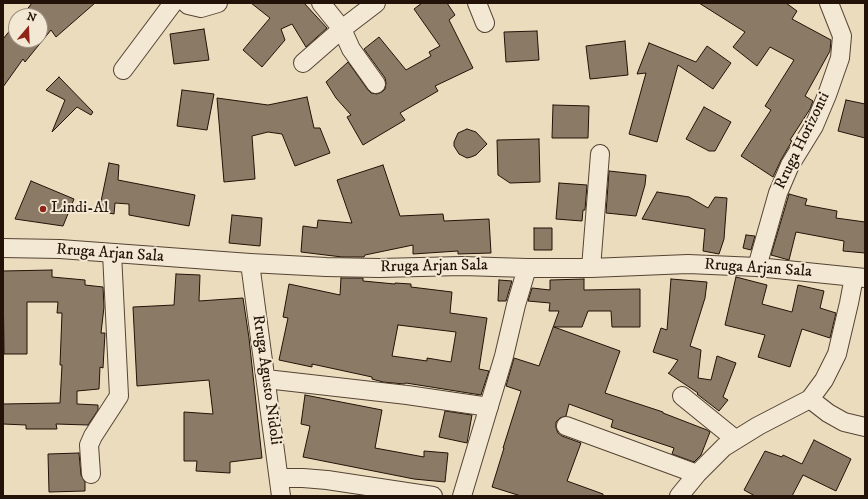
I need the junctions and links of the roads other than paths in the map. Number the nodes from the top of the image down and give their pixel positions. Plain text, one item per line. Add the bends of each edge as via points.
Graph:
1 (173, 3) edge
2 (186, 3) edge
3 (218, 3) edge
4 (321, 3) edge
5 (376, 3) edge
6 (477, 3) edge
7 (818, 3) edge
8 (833, 8) edge
9 (485, 23) dead end
10 (342, 29) junction
11 (303, 63) dead end
12 (123, 70) dead end
13 (376, 84) dead end
14 (600, 154) dead end
15 (3, 248) edge
16 (112, 253) junction
17 (250, 263) junction
18 (756, 267) junction
19 (527, 268) junction
20 (591, 268) junction
21 (860, 277) edge
22 (266, 380) junction
23 (682, 396) dead end
24 (810, 399) junction
25 (490, 407) junction
26 (566, 426) dead end
27 (865, 427) edge
28 (735, 439) junction
29 (91, 474) dead end
30 (697, 474) junction
31 (279, 478) junction
32 (281, 496) edge
33 (433, 496) edge
34 (462, 496) edge
35 (679, 496) edge

1 - 12 street
2 - 3 street via 201,8
4 - 10 street
5 - 10 street
6 - 9 street
7 - 8 street
8 - 18 street, Rruga Horizonti via 842,36 840,58 814,126 790,165 778,193
10 - 11 street
10 - 13 street via 350,48
14 - 20 street
15 - 16 street, Rruga Arjan Sala
16 - 17 street, Rruga Arjan Sala
16 - 29 street via 119,396 89,445
17 - 19 street, Rruga Arjan Sala via 379,268
17 - 22 street, Rruga Agusto Nidoli
18 - 20 street, Rruga Arjan Sala via 688,264
18 - 21 street, Rruga Arjan Sala
19 - 20 street, Rruga Arjan Sala
19 - 25 street
21 - 24 street via 849,303 837,354 824,380
22 - 25 street via 399,394
22 - 31 street, Rruga Agusto Nidoli
23 - 28 street
24 - 27 street via 844,422
24 - 28 street
25 - 34 street
26 - 30 street
28 - 30 street
30 - 35 street
31 - 32 street, Rruga Agusto Nidoli
31 - 33 street via 327,480

